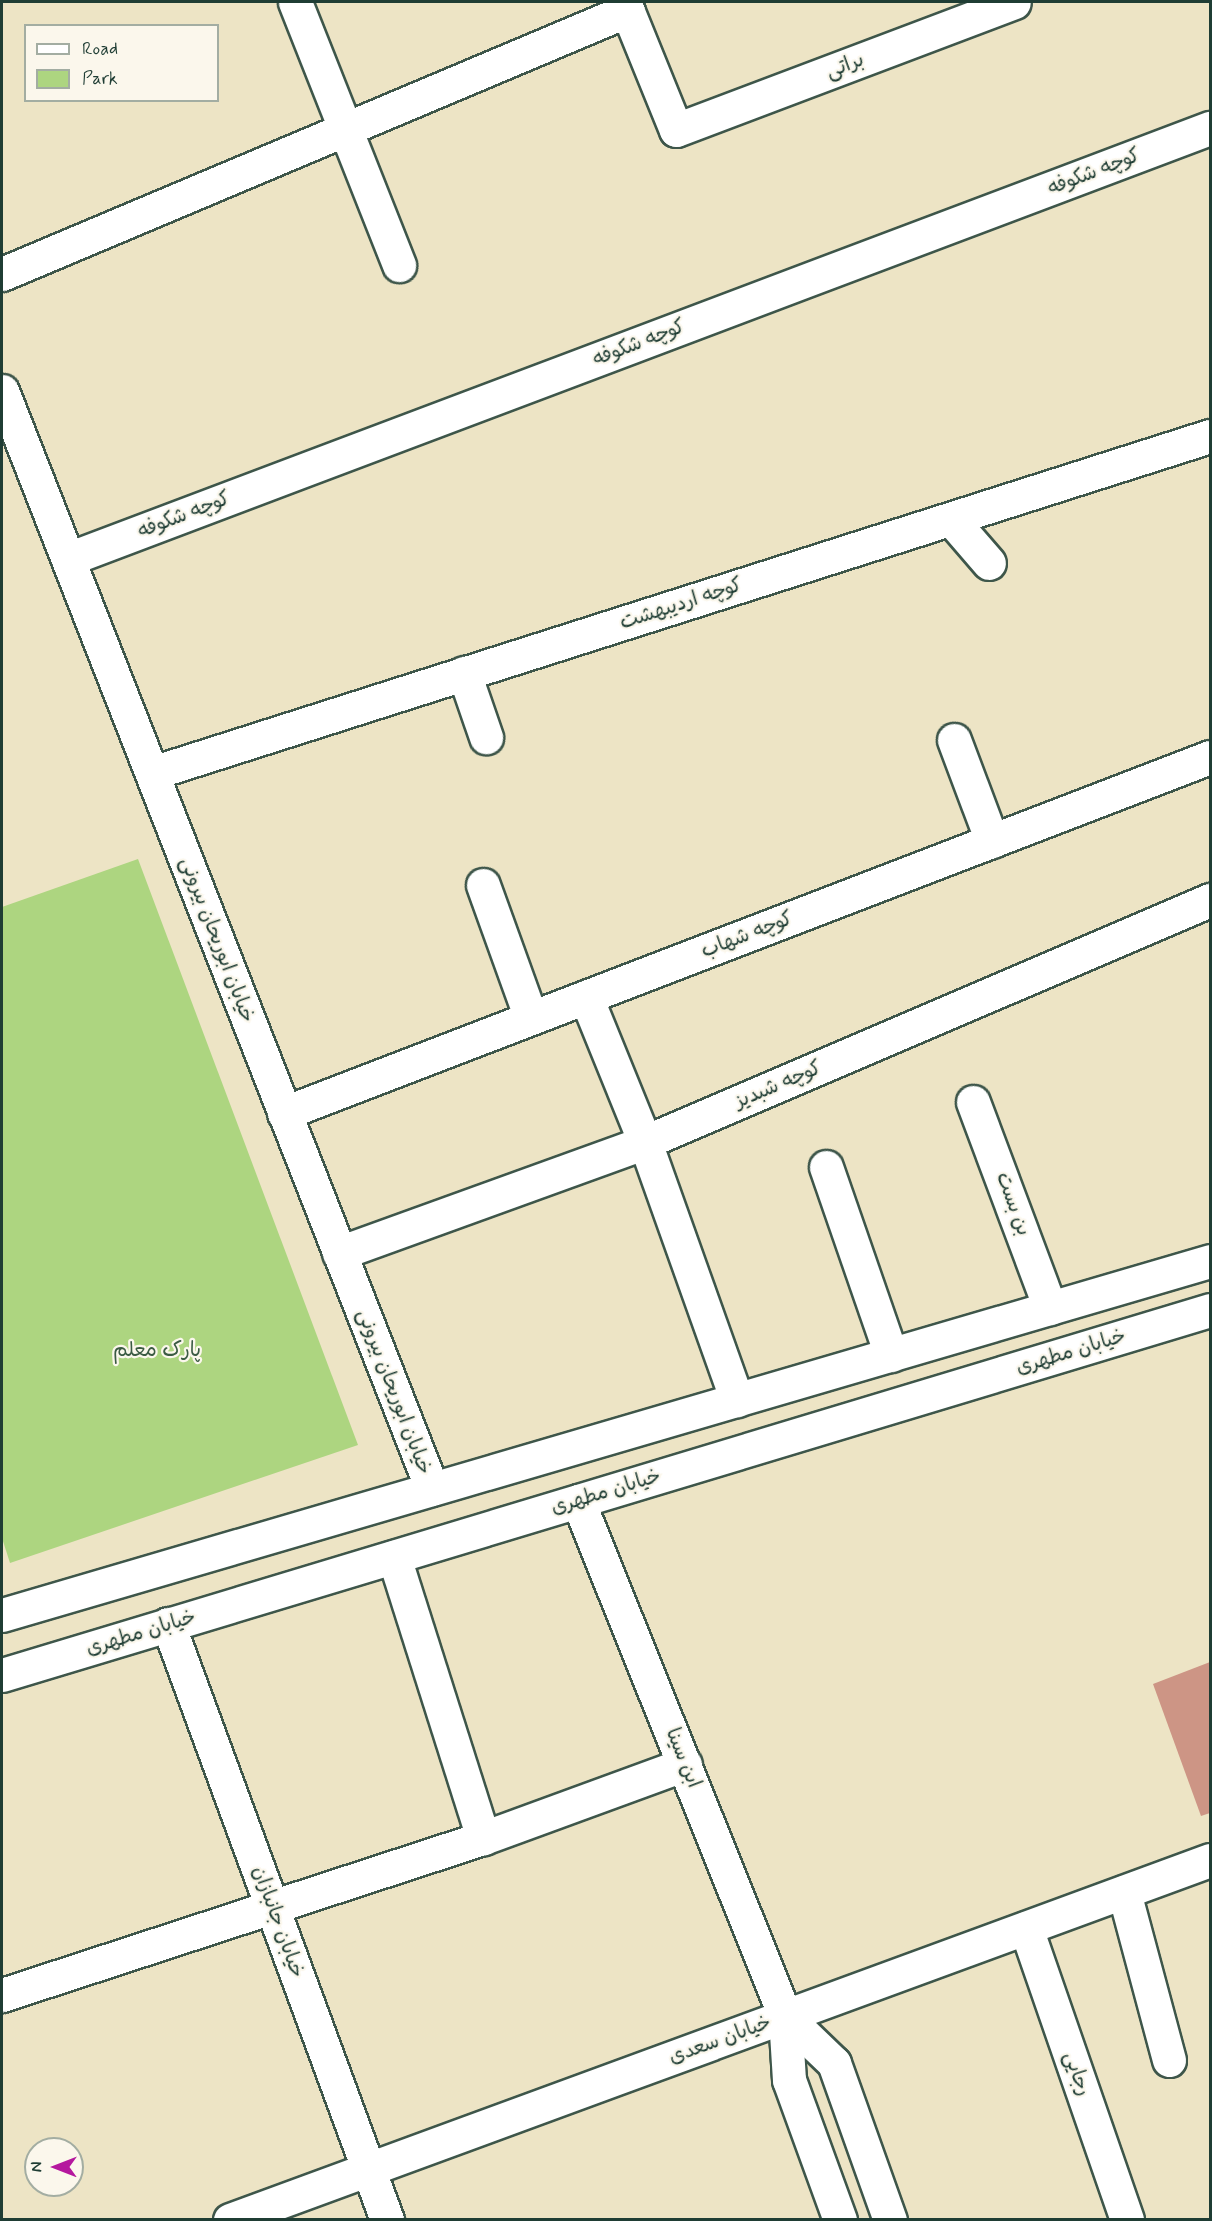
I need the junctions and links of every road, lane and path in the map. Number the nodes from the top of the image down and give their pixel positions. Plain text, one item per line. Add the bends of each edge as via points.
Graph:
1 (295, 2) edge
2 (1014, 2) edge
3 (626, 6) edge
4 (345, 128) junction
5 (1210, 128) edge
6 (399, 265) dead end
7 (2, 274) edge
8 (2, 391) edge
9 (1210, 436) edge
10 (951, 519) junction
11 (68, 559) junction
12 (989, 563) dead end
13 (464, 673) junction
14 (486, 737) dead end
15 (954, 740) dead end
16 (1210, 757) edge
17 (152, 773) junction
18 (992, 841) junction
19 (483, 885) dead end
20 (1210, 900) edge
21 (586, 997) junction
22 (531, 1018) junction
23 (973, 1102) dead end
24 (284, 1113) junction
25 (645, 1142) junction
26 (826, 1167) dead end
27 (339, 1253) junction
28 (1210, 1261) edge
29 (1050, 1308) junction
30 (1210, 1310) edge
31 (891, 1355) junction
32 (737, 1400) junction
33 (432, 1489) junction
34 (578, 1501) junction
35 (393, 1557) junction
36 (2, 1615) edge
37 (168, 1624) junction
38 (2, 1675) edge
39 (685, 1764) junction
40 (483, 1838) junction
41 (1210, 1860) edge
42 (1124, 1892) junction
43 (273, 1908) junction
44 (1026, 1928) junction
45 (2, 1995) edge
46 (785, 2016) junction
47 (1169, 2060) dead end
48 (368, 2169) junction
49 (230, 2220) edge
50 (387, 2220) edge
51 (840, 2220) edge
52 (890, 2220) edge
53 (1127, 2220) edge

1 - 4 street
2 - 3 street, براتی via 676,130
3 - 4 street
4 - 6 street
4 - 7 street
5 - 11 street, کوچه شکوفه
8 - 11 street, خیابان ابوریحان بیرونی
9 - 10 street, کوچه اردیبهشت
10 - 12 street
10 - 13 street, کوچه اردیبهشت
11 - 17 street, خیابان ابوریحان بیرونی
13 - 14 street
13 - 17 street, کوچه اردیبهشت
15 - 18 street
16 - 18 street, کوچه شهاب
17 - 24 street, خیابان ابوریحان بیرونی
18 - 21 street, کوچه شهاب
19 - 22 street
20 - 25 street, کوچه شبدیز
21 - 22 street, کوچه شهاب
21 - 25 street
22 - 24 street, کوچه شهاب
23 - 29 street, بن بست via 1007,1183
24 - 27 street, خیابان ابوریحان بیرونی
25 - 27 street, کوچه شبدیز
25 - 32 street
26 - 31 street
27 - 33 street, خیابان ابوریحان بیرونی
28 - 29 street
29 - 31 street
30 - 34 street, خیابان مطهری
31 - 32 street
32 - 33 street
33 - 36 street
34 - 35 street, خیابان مطهری
34 - 39 street, ابن سینا
35 - 37 street, خیابان مطهری
35 - 40 street
37 - 38 street, خیابان مطهری
37 - 43 street, خیابان جانبازان
39 - 40 street
39 - 46 street, ابن سینا
40 - 43 street
41 - 42 street, خیابان سعدی
42 - 44 street, خیابان سعدی
42 - 47 street
43 - 45 street
43 - 48 street, خیابان جانبازان
44 - 46 street, خیابان سعدی
44 - 53 street, رجایی
46 - 48 street, خیابان سعدی
46 - 51 street, ابن سینا via 789,2080
46 - 52 street, ابن سینا via 834,2063
48 - 49 street, خیابان سعدی
48 - 50 street, خیابان جانبازان

